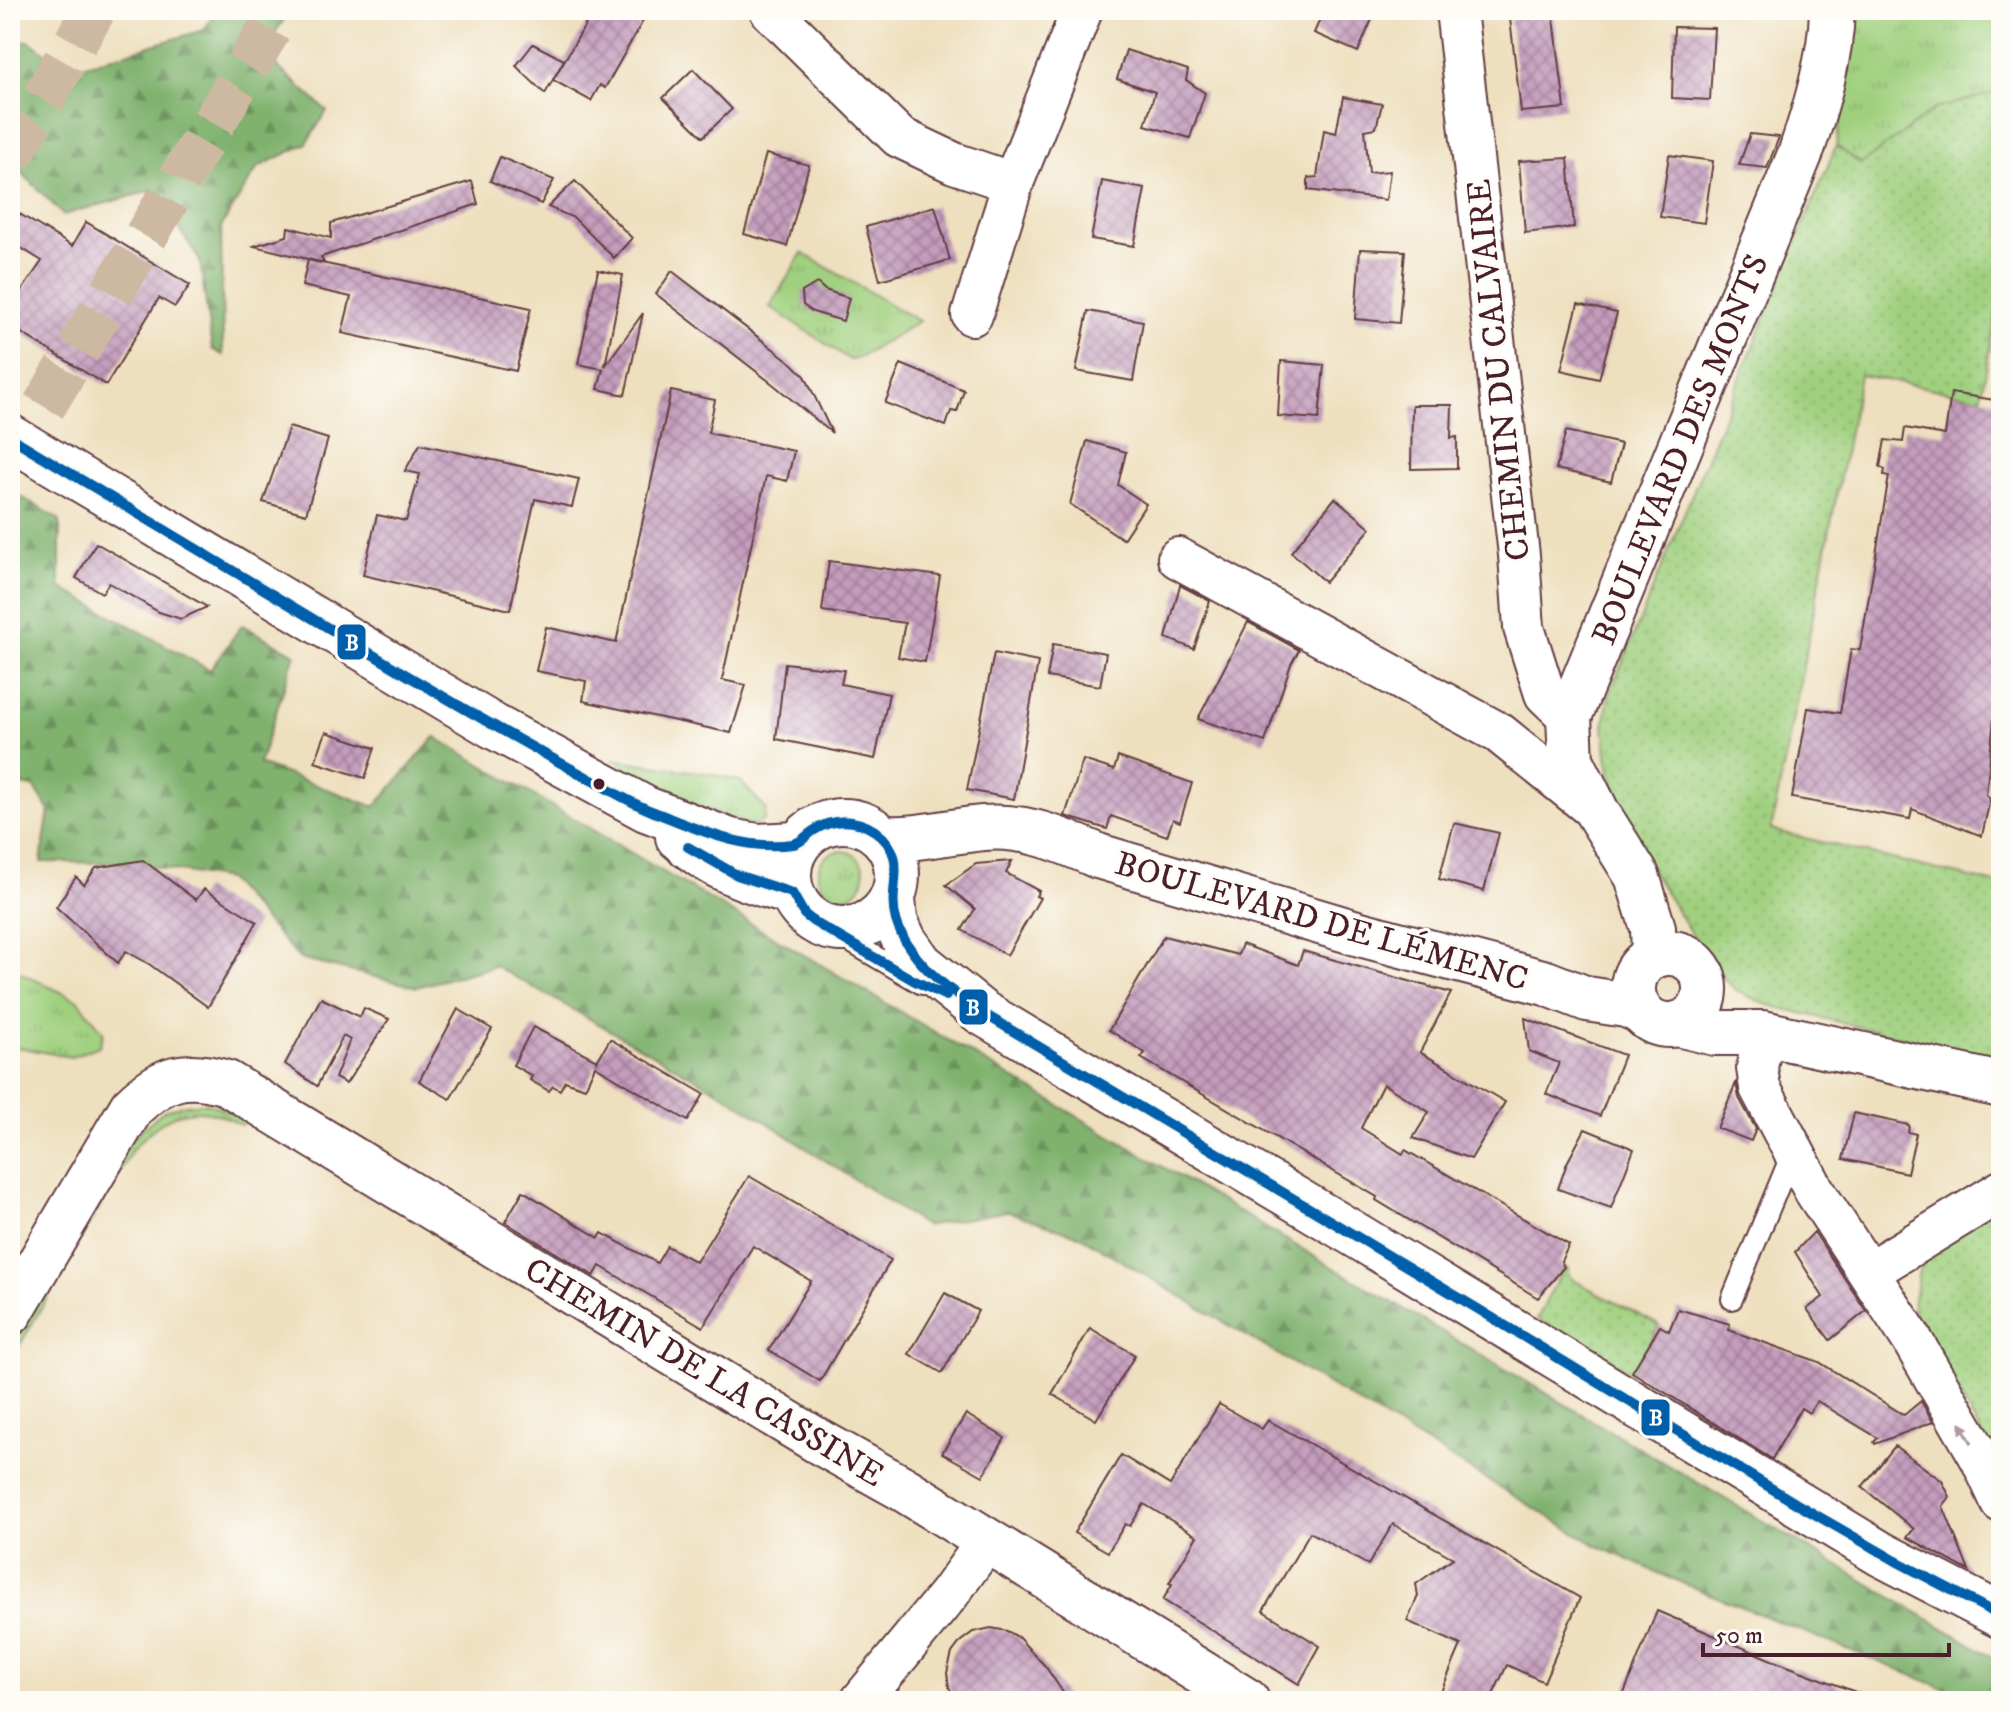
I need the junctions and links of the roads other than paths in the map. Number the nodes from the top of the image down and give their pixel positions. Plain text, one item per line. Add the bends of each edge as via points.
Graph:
1 (770, 10) edge
2 (1082, 10) edge
3 (1456, 10) edge
4 (1832, 10) edge
5 (1013, 183) junction
6 (972, 315) dead end
7 (10, 437) edge
8 (1178, 558) dead end
9 (1569, 717) junction
10 (646, 809) junction
11 (1597, 812) junction
12 (884, 838) junction
13 (798, 844) junction
14 (1098, 856) junction
15 (895, 891) junction
16 (792, 893) junction
17 (825, 927) junction
18 (1667, 985) junction
19 (981, 1012) junction
20 (1763, 1033) junction
21 (2001, 1085) edge
22 (1793, 1150) junction
23 (2001, 1191) edge
24 (1870, 1271) junction
25 (1732, 1299) dead end
26 (10, 1313) edge
27 (2001, 1502) edge
28 (987, 1541) junction
29 (2001, 1616) edge
30 (1236, 1698) edge
31 (861, 1701) edge

1 - 5 street via 899,137
2 - 5 street
3 - 9 street, CHEMIN DU CALVAIRE via 1524,628 1545,694
4 - 9 main road, BOULEVARD DES MONTS via 1815,109 1801,152
5 - 6 street
7 - 10 main road via 493,726
8 - 11 street via 1499,733
9 - 11 main road, BOULEVARD DES MONTS via 1571,760
10 - 13 main road via 730,841
10 - 16 main road via 719,868
11 - 18 main road, BOULEVARD DES MONTS via 1637,876 1662,898 1688,945
12 - 13 main road via 868,826 830,822
12 - 14 main road, BOULEVARD DE LÉMENC via 1011,828 1058,838
12 - 15 main road via 898,867
13 - 16 main road via 791,859
14 - 15 main road, BOULEVARD DE LÉMENC via 974,847 948,856
14 - 18 main road, BOULEVARD DE LÉMENC via 1587,999 1626,1005
15 - 17 main road via 881,915 864,926
15 - 19 main road via 895,920 921,964
16 - 17 main road via 804,914
17 - 19 lane via 913,980
18 - 20 main road, BOULEVARD DE LÉMENC via 1731,1012
19 - 29 main road via 1881,1554
20 - 21 main road, BOULEVARD DE LÉMENC
20 - 22 street via 1757,1068 1760,1088
22 - 24 street
22 - 25 lane
23 - 24 street
27 -> 24 street
26 - 28 main road, CHEMIN DE LA CASSINE via 132,1107 171,1079 201,1077 227,1083
28 - 30 main road, CHEMIN DE LA CASSINE
28 - 31 street

